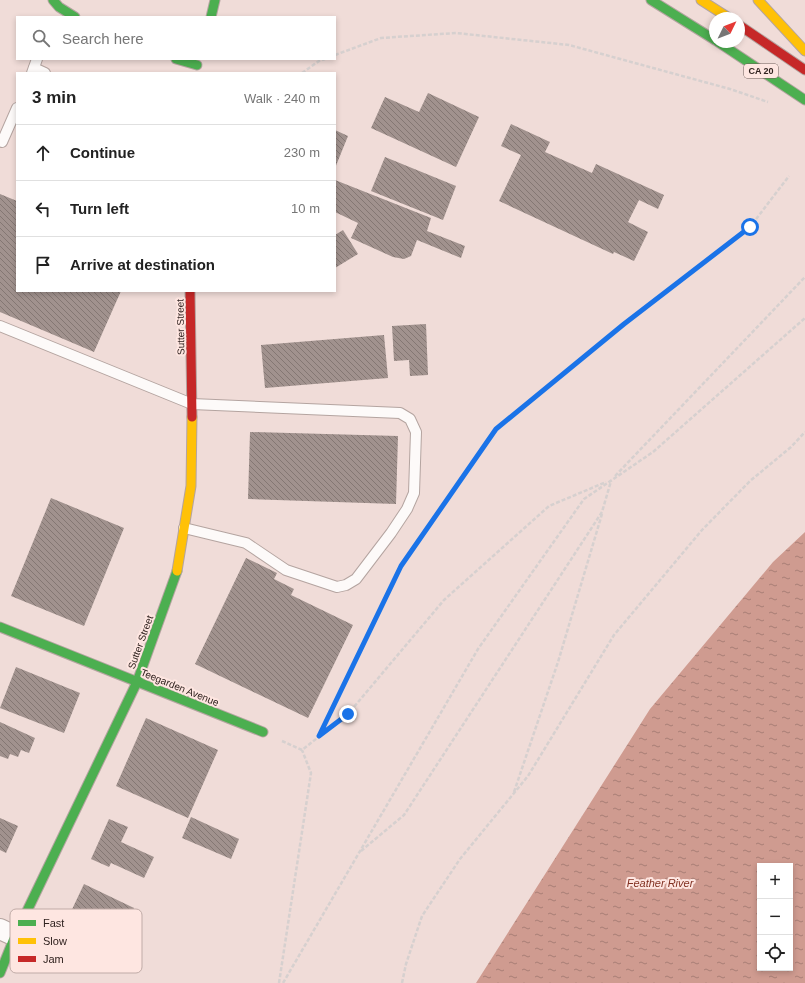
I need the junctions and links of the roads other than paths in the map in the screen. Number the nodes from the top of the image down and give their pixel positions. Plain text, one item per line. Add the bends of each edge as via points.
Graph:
1 (215, 0) edge
2 (652, 0) edge
3 (701, 0) edge
4 (758, 0) edge
5 (56, 3) edge
6 (720, 12) edge
7 (55, 16) edge
8 (74, 16) edge
9 (211, 16) edge
10 (745, 29) edge
11 (709, 36) edge
12 (727, 48) edge
13 (805, 51) edge
14 (179, 60) edge
15 (198, 66) edge
16 (34, 67) edge
17 (805, 70) edge
18 (43, 72) edge
19 (805, 100) edge
20 (16, 110) edge
21 (2, 142) dead end
22 (190, 292) edge
23 (0, 326) edge
24 (192, 404) junction
25 (184, 528) junction
26 (0, 627) edge
27 (137, 682) junction
28 (263, 732) road end
29 (20, 909) edge
30 (8, 932) edge
31 (0, 973) edge

1 - 9 main road
2 - 11 main road
3 - 6 main road
4 - 13 main road
5 - 7 lane
5 - 8 main road
10 - 17 main road, CA 20
12 - 19 main road, CA 20
14 - 15 main road
16 - 18 lane
20 - 21 lane
22 - 24 main road, Sutter Street
23 - 24 lane
24 - 25 main road, Sutter Street via 191,486
24 - 25 lane via 400,413 410,419 416,432 414,493 407,509 356,579 337,587 286,570 246,543
25 - 27 main road, Sutter Street via 176,575
26 - 27 main road, Teegarden Avenue
27 - 28 main road, Teegarden Avenue
27 - 29 main road, Sutter Street
30 - 31 main road, Sutter Street

